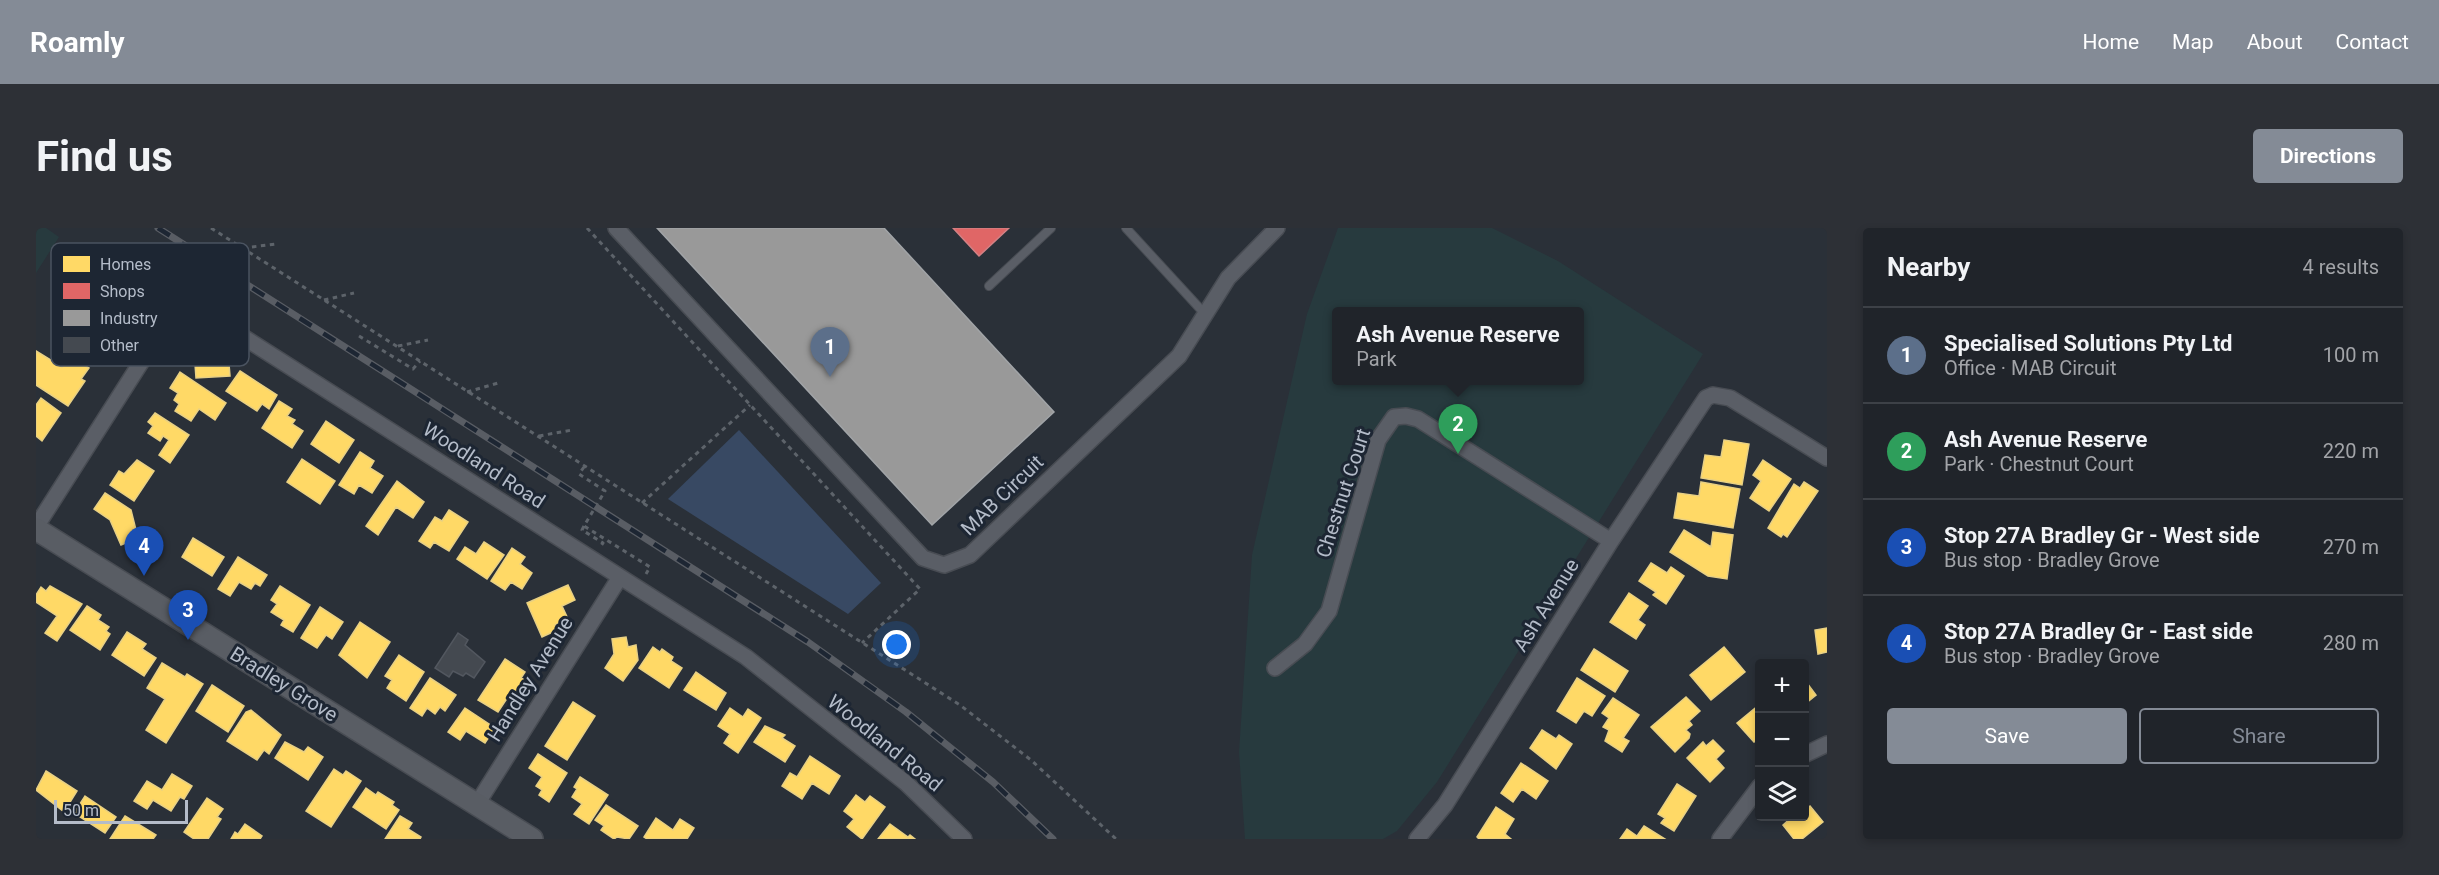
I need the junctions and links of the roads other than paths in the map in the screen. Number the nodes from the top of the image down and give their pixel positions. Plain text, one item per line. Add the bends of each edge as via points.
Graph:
1 (616, 228) edge
2 (1052, 228) edge
3 (1126, 228) edge
4 (1277, 228) edge
5 (989, 286) dead end
6 (1204, 313) junction
7 (249, 341) edge
8 (139, 366) edge
9 (1827, 458) edge
10 (36, 528) edge
11 (1611, 540) junction
12 (620, 577) junction
13 (1275, 668) dead end
14 (1827, 744) edge
15 (1809, 753) edge
16 (1755, 793) edge
17 (477, 804) junction
18 (532, 839) edge
19 (964, 839) edge
20 (1416, 839) edge
21 (1720, 839) edge

1 - 6 street, MAB Circuit via 922,558 944,566 970,555 1179,356
2 - 5 lane
3 - 6 lane
4 - 6 street, MAB Circuit via 1228,278
7 - 12 street, Woodland Road
8 - 10 street, Woodland Road
9 - 11 street, Ash Avenue via 1730,398 1713,395 1698,407
10 - 17 street, Bradley Grove
11 - 13 street, Chestnut Court via 1418,419 1394,417 1378,440 1329,611 1305,644
11 - 20 street, Ash Avenue via 1445,806
12 - 17 street, Handley Avenue
12 - 19 street, Woodland Road via 746,657 906,783
14 - 15 street
16 - 21 street
17 - 18 street, Bradley Grove

